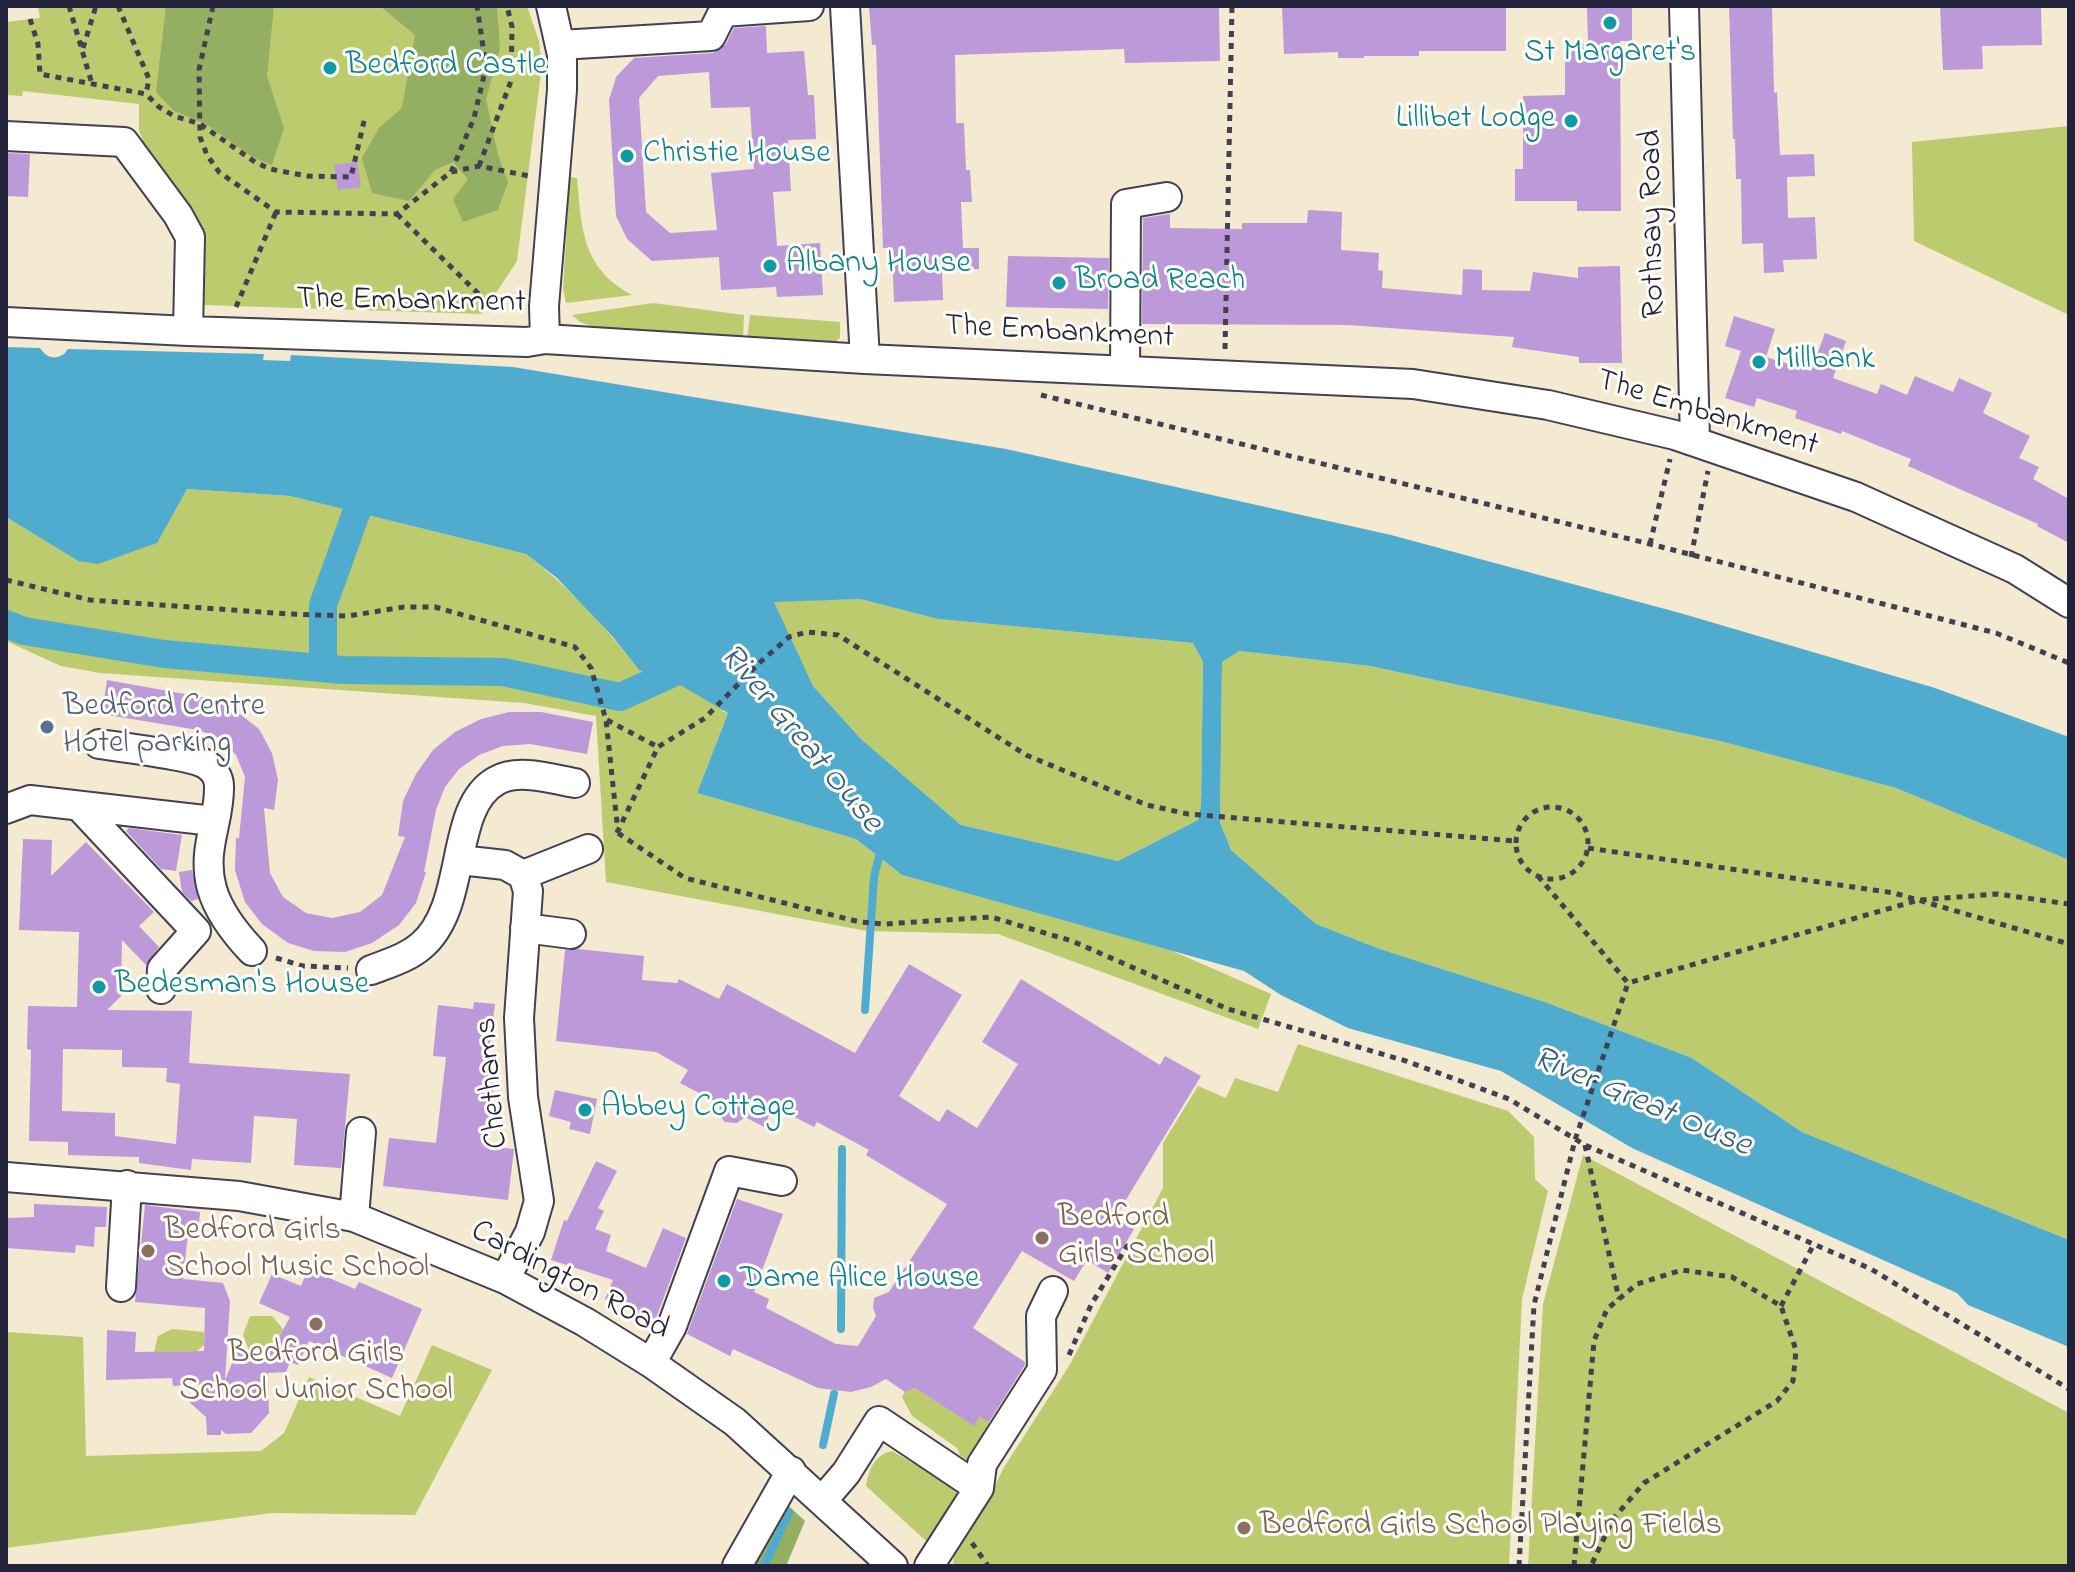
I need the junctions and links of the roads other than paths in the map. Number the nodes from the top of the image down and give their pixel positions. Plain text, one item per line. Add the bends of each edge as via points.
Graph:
1 (551, 6) edge
2 (809, 6) edge
3 (845, 6) edge
4 (1684, 6) edge
5 (560, 45) junction
6 (6, 136) edge
7 (1167, 197) dead end
8 (6, 322) edge
9 (188, 331) junction
10 (536, 340) junction
11 (865, 359) junction
12 (1125, 371) junction
13 (1695, 441) junction
14 (2069, 603) edge
15 (99, 744) dead end
16 (575, 783) dead end
17 (79, 806) junction
18 (6, 809) edge
19 (213, 821) junction
20 (588, 849) dead end
21 (460, 860) junction
22 (523, 875) junction
23 (525, 928) junction
24 (571, 934) dead end
25 (252, 951) road end
26 (371, 970) road end
27 (161, 989) dead end
28 (361, 1132) dead end
29 (6, 1177) edge
30 (782, 1181) dead end
31 (127, 1185) junction
32 (354, 1217) junction
33 (505, 1279) junction
34 (121, 1287) dead end
35 (1053, 1291) dead end
36 (651, 1363) junction
37 (791, 1471) junction
38 (979, 1488) junction
39 (822, 1501) junction
40 (737, 1566) edge
41 (893, 1566) edge
42 (929, 1566) edge

1 - 5 street
2 - 5 street via 723,12 711,36
3 - 11 street
4 - 13 street, Rothsay Road
5 - 10 street via 562,90 544,306
6 - 9 street via 124,142 190,237
7 - 12 street via 1126,204
8 - 9 street, The Embankment
9 - 10 street, The Embankment
10 - 11 street, The Embankment
11 - 12 street, The Embankment
12 - 13 street, The Embankment via 1413,384 1548,405
13 - 14 street, The Embankment via 1856,497 2015,569
15 - 19 street via 205,763 219,784
16 - 21 street via 519,775 497,780 478,796
17 - 18 street via 30,800
17 - 19 street
17 - 27 street via 196,931 162,969
19 - 25 street via 208,858 212,889 222,913
20 - 22 street
21 - 22 street via 505,865
21 - 26 street via 444,913 424,944
22 - 23 street, Chethams via 528,891
23 - 24 street
23 - 33 street, Chethams via 519,1018 523,1097 539,1201 530,1232
28 - 32 street
29 - 31 street, Cardington Road
30 - 36 street via 729,1171 672,1326
31 - 32 street, Cardington Road via 239,1196
31 - 34 street
32 - 33 street, Cardington Road
33 - 36 street, Cardington Road
35 - 38 street via 1041,1316 1042,1370 982,1464
36 - 37 street, Cardington Road via 735,1422
37 - 39 street, Cardington Road
37 - 40 street
38 - 39 street via 879,1421
38 - 42 street
39 - 41 street, Cardington Road

